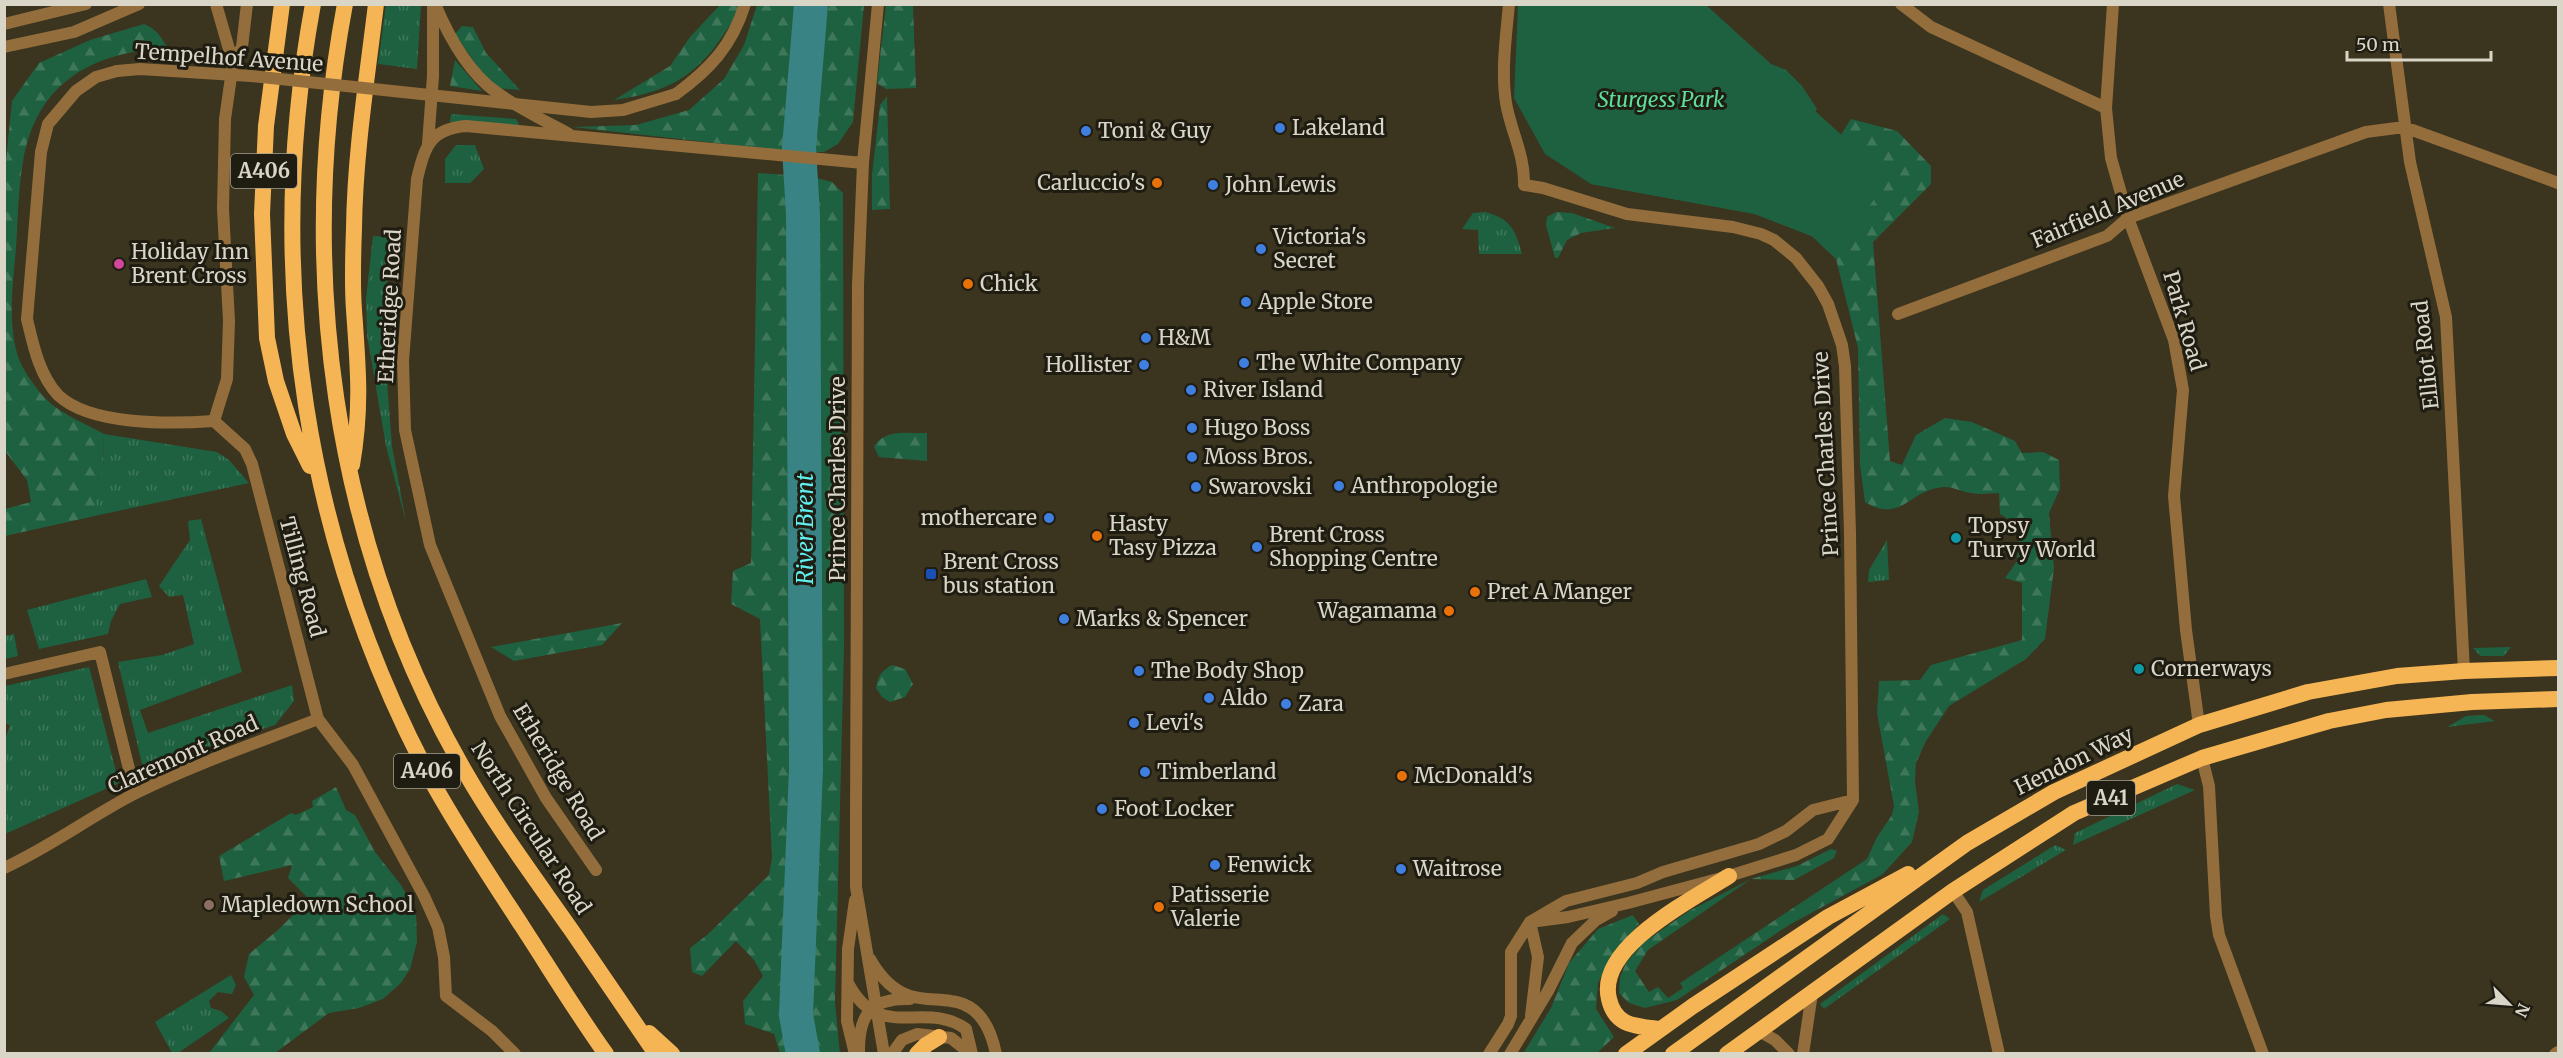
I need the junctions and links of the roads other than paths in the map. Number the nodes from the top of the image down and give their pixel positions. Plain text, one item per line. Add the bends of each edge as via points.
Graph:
1 (86, 4) edge
2 (139, 4) edge
3 (216, 4) edge
4 (247, 4) edge
5 (282, 4) edge
6 (313, 4) edge
7 (345, 4) edge
8 (376, 4) edge
9 (434, 4) edge
10 (745, 4) edge
11 (878, 4) edge
12 (1509, 4) edge
13 (1901, 4) edge
14 (2113, 4) edge
15 (2389, 4) edge
16 (4, 24) edge
17 (4, 47) edge
18 (233, 63) junction
19 (2106, 108) junction
20 (2404, 127) junction
21 (573, 136) junction
22 (428, 145) junction
23 (863, 163) junction
24 (2559, 183) edge
25 (2128, 218) junction
26 (1898, 314) dead end
27 (214, 421) junction
28 (350, 477) junction
29 (319, 483) junction
30 (2559, 668) edge
31 (2464, 671) junction
32 (4, 674) edge
33 (2559, 699) edge
34 (318, 719) junction
35 (2199, 725) junction
36 (2202, 758) junction
37 (135, 794) junction
38 (1853, 800) junction
39 (1967, 843) junction
40 (4, 868) edge
41 (596, 870) dead end
42 (1729, 876) junction
43 (856, 887) junction
44 (1953, 891) junction
45 (1628, 903) junction
46 (1530, 922) junction
47 (868, 954) junction
48 (848, 982) junction
49 (1812, 993) junction
50 (920, 999) junction
51 (874, 1010) junction
52 (627, 1011) junction
53 (1530, 1024) junction
54 (1659, 1029) junction
55 (1759, 1031) junction
56 (591, 1032) junction
57 (939, 1037) junction
58 (515, 1053) edge
59 (600, 1053) edge
60 (606, 1053) edge
61 (656, 1053) edge
62 (672, 1053) edge
63 (857, 1053) edge
64 (884, 1053) edge
65 (892, 1053) edge
66 (917, 1053) edge
67 (972, 1053) edge
68 (996, 1053) edge
69 (1489, 1053) edge
70 (1510, 1053) edge
71 (1626, 1053) edge
72 (1673, 1053) edge
73 (1727, 1053) edge
74 (1789, 1053) edge
75 (1803, 1053) edge
76 (1999, 1053) edge
77 (2263, 1053) edge

1 - 16 street
2 - 17 street via 74,32
3 - 18 street
4 - 18 street via 242,47
5 - 29 highway, A406 via 266,126 262,214 267,338 294,434
6 - 29 highway, A406 via 293,151 291,262 300,374
7 - 28 highway, North Circular Road / A406 via 328,112 322,208 331,370
8 - 28 highway, A406 via 357,160 354,309 360,379
9 - 21 street via 458,48 495,92
9 - 22 street, Etheridge Road
10 - 27 street, Tempelhof Avenue, bridge via 738,27 718,56 676,94 623,110 591,112 250,76 140,69 96,77 75,91 48,124 41,152 27,319 44,375 59,396 78,406 129,421
11 - 23 street, Prince Charles Drive
12 - 38 street, Prince Charles Drive via 1504,90 1523,160 1524,185 1627,214 1761,234 1796,258 1828,304 1845,366
13 - 19 street via 1932,27
14 - 19 street, Park Road
15 - 20 street, Elliot Road
18 - 27 street via 225,119 223,198 229,321 227,379
19 - 25 street, Park Road via 2111,158
20 - 24 street
20 - 25 street, Fairfield Avenue via 2366,132
20 - 31 street, Elliot Road via 2446,317
21 - 22 street via 466,126 442,131
21 - 23 street
22 - 41 street, Etheridge Road via 417,178 404,361 405,430 430,545 500,716 546,798
23 - 43 street, Prince Charles Drive via 856,354
25 - 26 street, Fairfield Avenue via 2107,236
25 - 35 street, Park Road via 2174,340 2183,390 2174,496
27 - 34 street, Tilling Road via 245,449 252,464
28 - 52 highway, North Circular Road / A406 via 380,589 442,730 490,814
29 - 56 highway, A406 via 354,599 413,743 460,830
30 - 31 highway, Hendon Way / A41
31 - 35 highway, Hendon Way / A41 via 2397,676 2308,692
32 - 37 street via 100,652
33 - 36 highway, A41 via 2386,710 2330,721
34 - 37 street, Claremont Road
34 - 58 street, Tilling Road via 353,765 424,896 438,927 446,996
35 - 39 highway, Hendon Way / A41 via 2054,792
36 - 44 highway, A41 via 2074,813
36 - 77 street via 2209,786 2219,935
37 - 40 street, Claremont Road
38 - 42 street via 1828,839 1796,855
38 - 46 street via 1813,810 1786,831 1759,844 1566,901
39 - 54 highway via 1828,917
39 - 72 highway, Hendon Way / A41
42 - 45 street
42 - 54 highway via 1646,928 1616,963 1606,989 1612,1011 1624,1022
43 - 47 street, Prince Charles Drive
43 - 48 street
44 - 49 highway, A41
44 - 76 street via 1967,912
45 - 46 street via 1568,918
45 - 53 street via 1596,920 1572,942
46 - 53 street via 1538,957
46 - 69 street via 1510,952 1511,1016
47 - 50 street, Prince Charles Drive via 892,987
47 - 51 street, Prince Charles Drive
48 - 51 street via 854,995
48 - 63 street via 847,1021
49 - 55 highway, A41
49 - 75 street
50 - 51 street via 889,999
50 - 68 street, Prince Charles Drive via 963,1003 975,1011 990,1032
51 - 63 street via 860,1027
51 - 64 street, Prince Charles Drive
51 - 67 street via 959,1024 966,1029
52 - 61 highway, North Circular Road / A406
52 - 62 highway, A406
53 - 70 street
54 - 71 highway
55 - 73 highway, A41
55 - 74 street
56 - 59 highway, A406
56 - 60 highway, A406
57 - 65 street via 908,1036
57 - 66 highway
57 - 67 street via 951,1038

